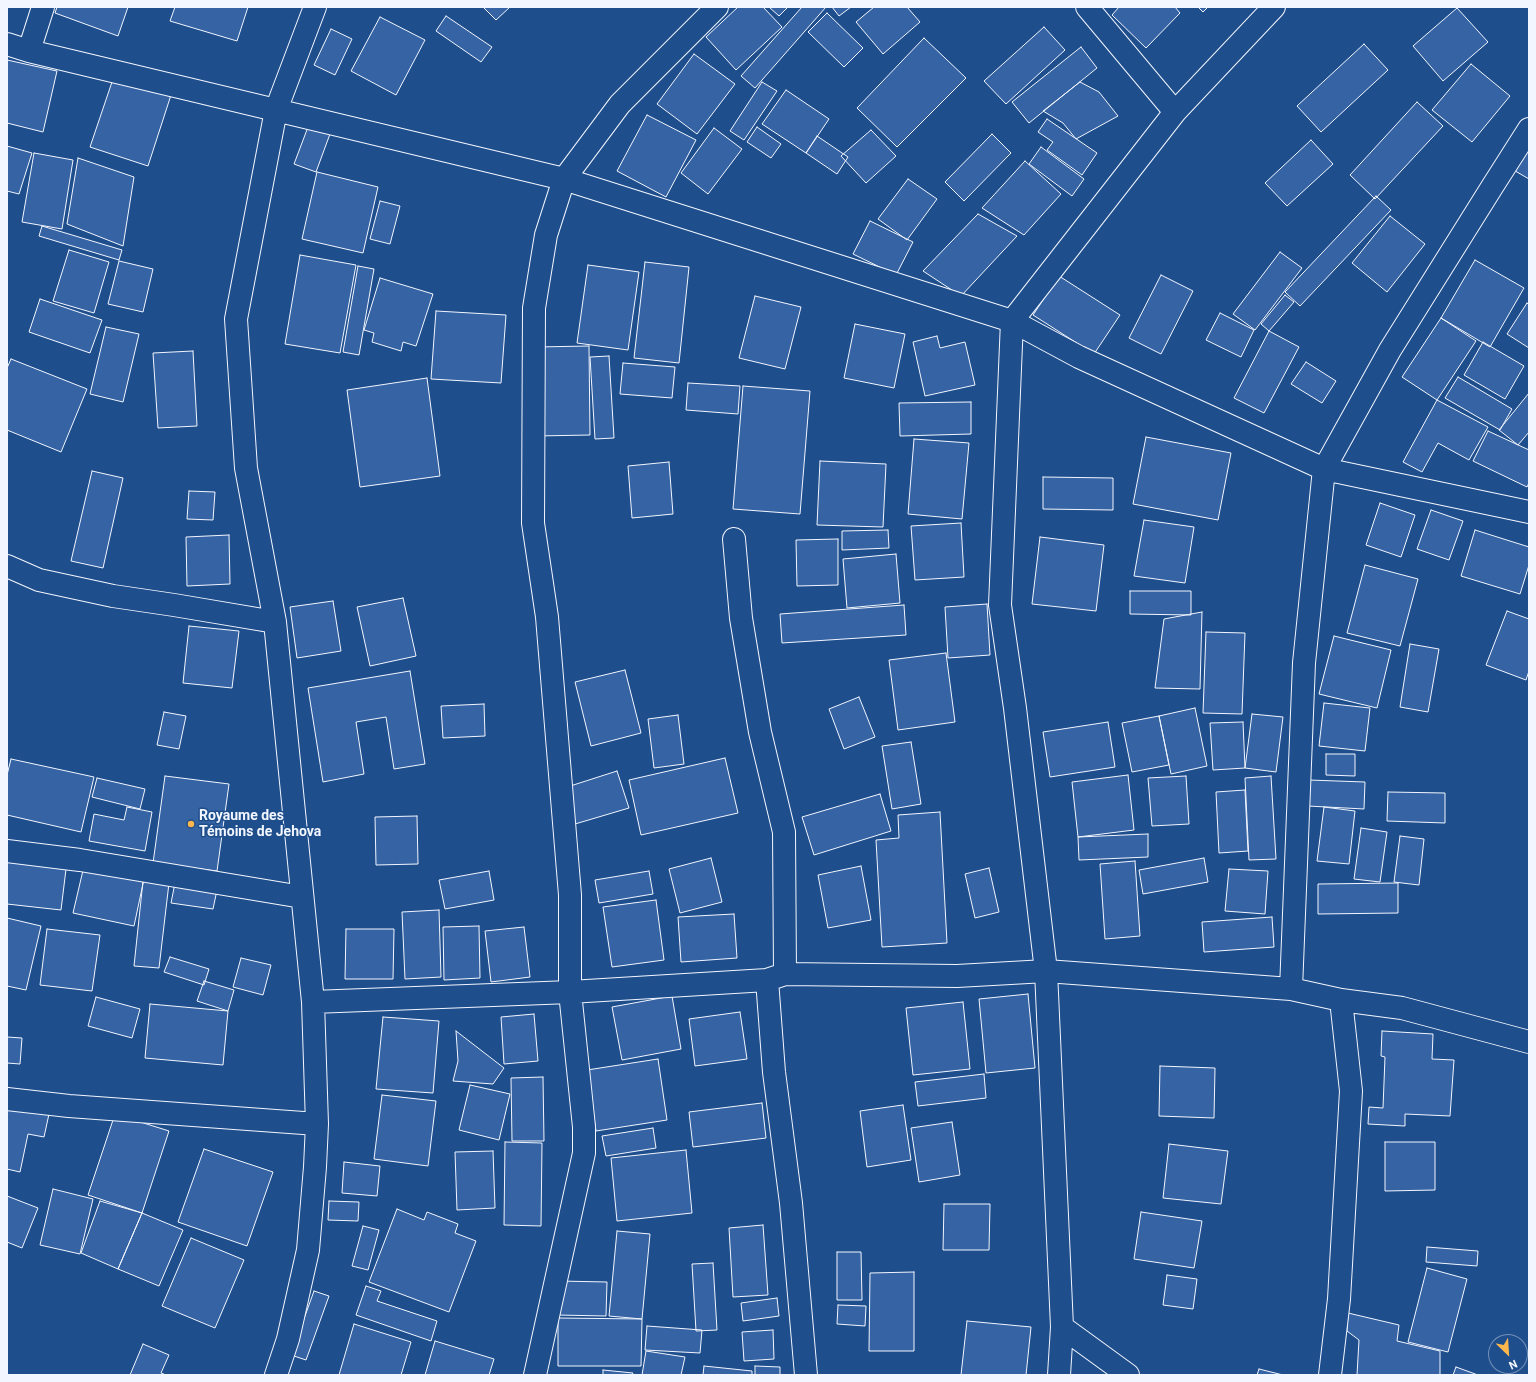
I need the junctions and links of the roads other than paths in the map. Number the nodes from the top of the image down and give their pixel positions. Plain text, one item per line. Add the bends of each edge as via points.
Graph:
1 (43, 7) edge
2 (315, 7) edge
3 (716, 7) edge
4 (1087, 7) edge
5 (1274, 7) edge
6 (7, 44) edge
7 (29, 51) junction
8 (276, 110) junction
9 (1175, 112) junction
10 (1529, 129) edge
11 (564, 179) junction
12 (1012, 321) junction
13 (1324, 469) junction
14 (1529, 512) edge
15 (734, 539) dead end
16 (7, 566) edge
17 (275, 622) junction
18 (7, 851) edge
19 (302, 897) junction
20 (1046, 971) junction
21 (776, 977) junction
22 (1291, 989) junction
23 (570, 992) junction
24 (1341, 1000) junction
25 (313, 1002) junction
26 (1529, 1042) edge
27 (7, 1099) edge
28 (317, 1124) junction
29 (1062, 1327) junction
30 (276, 1375) edge
31 (535, 1375) edge
32 (806, 1375) edge
33 (1059, 1375) edge
34 (1128, 1375) edge
35 (1330, 1375) edge

1 - 7 street
2 - 8 street
3 - 11 street via 620,104
4 - 9 street
5 - 9 street
6 - 7 street
7 - 8 street
8 - 11 street
8 - 17 street via 236,319 246,468
9 - 12 street
10 - 13 street via 1390,350
11 - 12 street
11 - 23 street via 546,235 534,308 533,523 547,617 570,895
12 - 13 street via 1079,357
12 - 20 street via 1000,605 1015,708
13 - 14 street
13 - 22 street via 1304,663
15 - 21 street via 741,618 760,732 784,832
16 - 17 street via 40,580 113,596
17 - 19 street
18 - 19 street via 80,860
19 - 25 street
20 - 21 street via 957,976
20 - 22 street
20 - 29 street
21 - 23 street
21 - 32 street via 774,1072 791,1203
22 - 24 street
23 - 25 street
23 - 31 street via 584,1127 584,1153
24 - 26 street via 1402,1008
24 - 35 street via 1351,1091 1339,1300
25 - 28 street
27 - 28 street
28 - 30 street via 308,1250 288,1340
29 - 33 street
29 - 34 street

